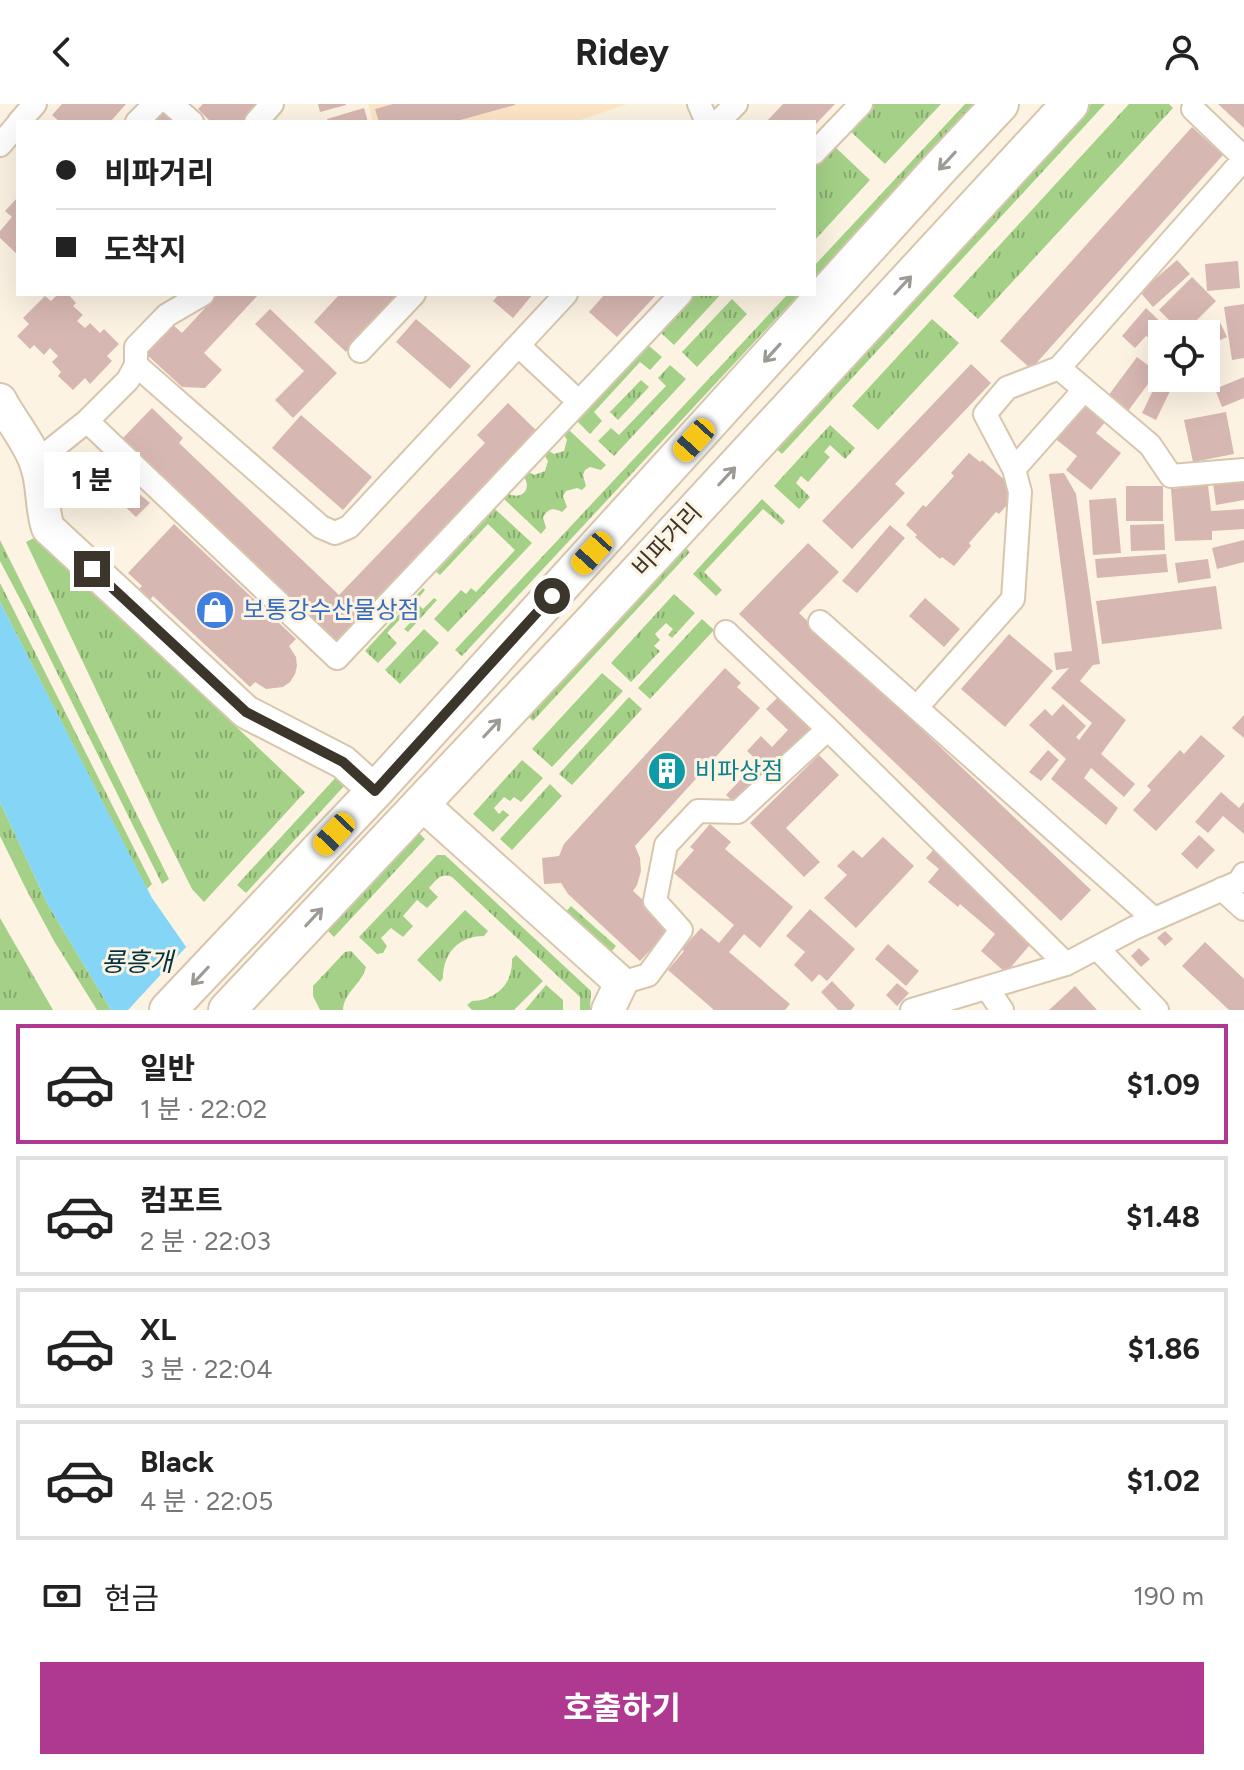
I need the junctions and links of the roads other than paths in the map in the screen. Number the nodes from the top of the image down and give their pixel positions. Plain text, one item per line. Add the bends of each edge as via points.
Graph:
1 (35, 104) edge
2 (155, 104) edge
3 (171, 104) edge
4 (272, 104) edge
5 (736, 104) edge
6 (861, 104) edge
7 (1000, 104) edge
8 (1070, 104) edge
9 (1193, 109) dead end
10 (22, 120) edge
11 (139, 120) edge
12 (190, 120) edge
13 (258, 120) edge
14 (720, 120) edge
15 (16, 126) edge
16 (0, 145) edge
17 (816, 151) edge
18 (1244, 159) edge
19 (200, 296) edge
20 (412, 296) edge
21 (564, 296) edge
22 (679, 296) edge
23 (519, 346) junction
24 (360, 351) dead end
25 (136, 365) junction
26 (1059, 368) junction
27 (1084, 390) junction
28 (0, 400) edge
29 (579, 402) junction
30 (87, 421) junction
31 (36, 462) junction
32 (1014, 469) junction
33 (1244, 470) edge
34 (820, 622) dead end
35 (726, 632) dead end
36 (917, 707) junction
37 (828, 729) junction
38 (375, 791) junction
39 (422, 804) junction
40 (1244, 874) edge
41 (1222, 889) junction
42 (1244, 909) edge
43 (1154, 919) junction
44 (1097, 948) junction
45 (1066, 964) junction
46 (987, 988) junction
47 (615, 996) edge
48 (168, 1010) edge
49 (227, 1010) edge
50 (912, 1010) edge
51 (1002, 1010) edge
52 (1157, 1010) edge

1 - 10 street
2 - 11 street
3 - 12 street
4 - 13 street
5 - 14 street
6 - 17 street
7 -> 38 main road, 비파거리
39 -> 8 main road, 비파거리
9 - 18 street
15 - 16 street
18 - 26 street
19 - 25 street via 167,315 136,347
20 - 24 street
21 - 23 street
22 - 29 street
23 - 25 street via 349,527 335,533 321,527
23 - 29 street
25 - 30 street
26 - 27 street
26 - 32 street via 1007,388 985,414
27 - 32 street
27 - 33 street via 1150,445 1171,476
28 - 31 street
29 - 30 street via 337,658
30 - 31 street
31 - 38 street via 48,528 246,712 343,762
32 - 36 street via 1020,506 1013,599
34 - 36 street
35 - 37 street
36 - 43 street
37 - 45 street
37 - 47 street via 738,812 698,811 666,845 655,901 681,930 648,975
38 -> 48 main road, 비파거리
39 - 47 street
49 -> 39 main road, 비파거리
40 - 41 street
41 - 42 street
41 - 43 street
43 - 44 street
44 - 45 street
44 - 52 street
45 - 46 street
46 - 50 street
46 - 51 street

